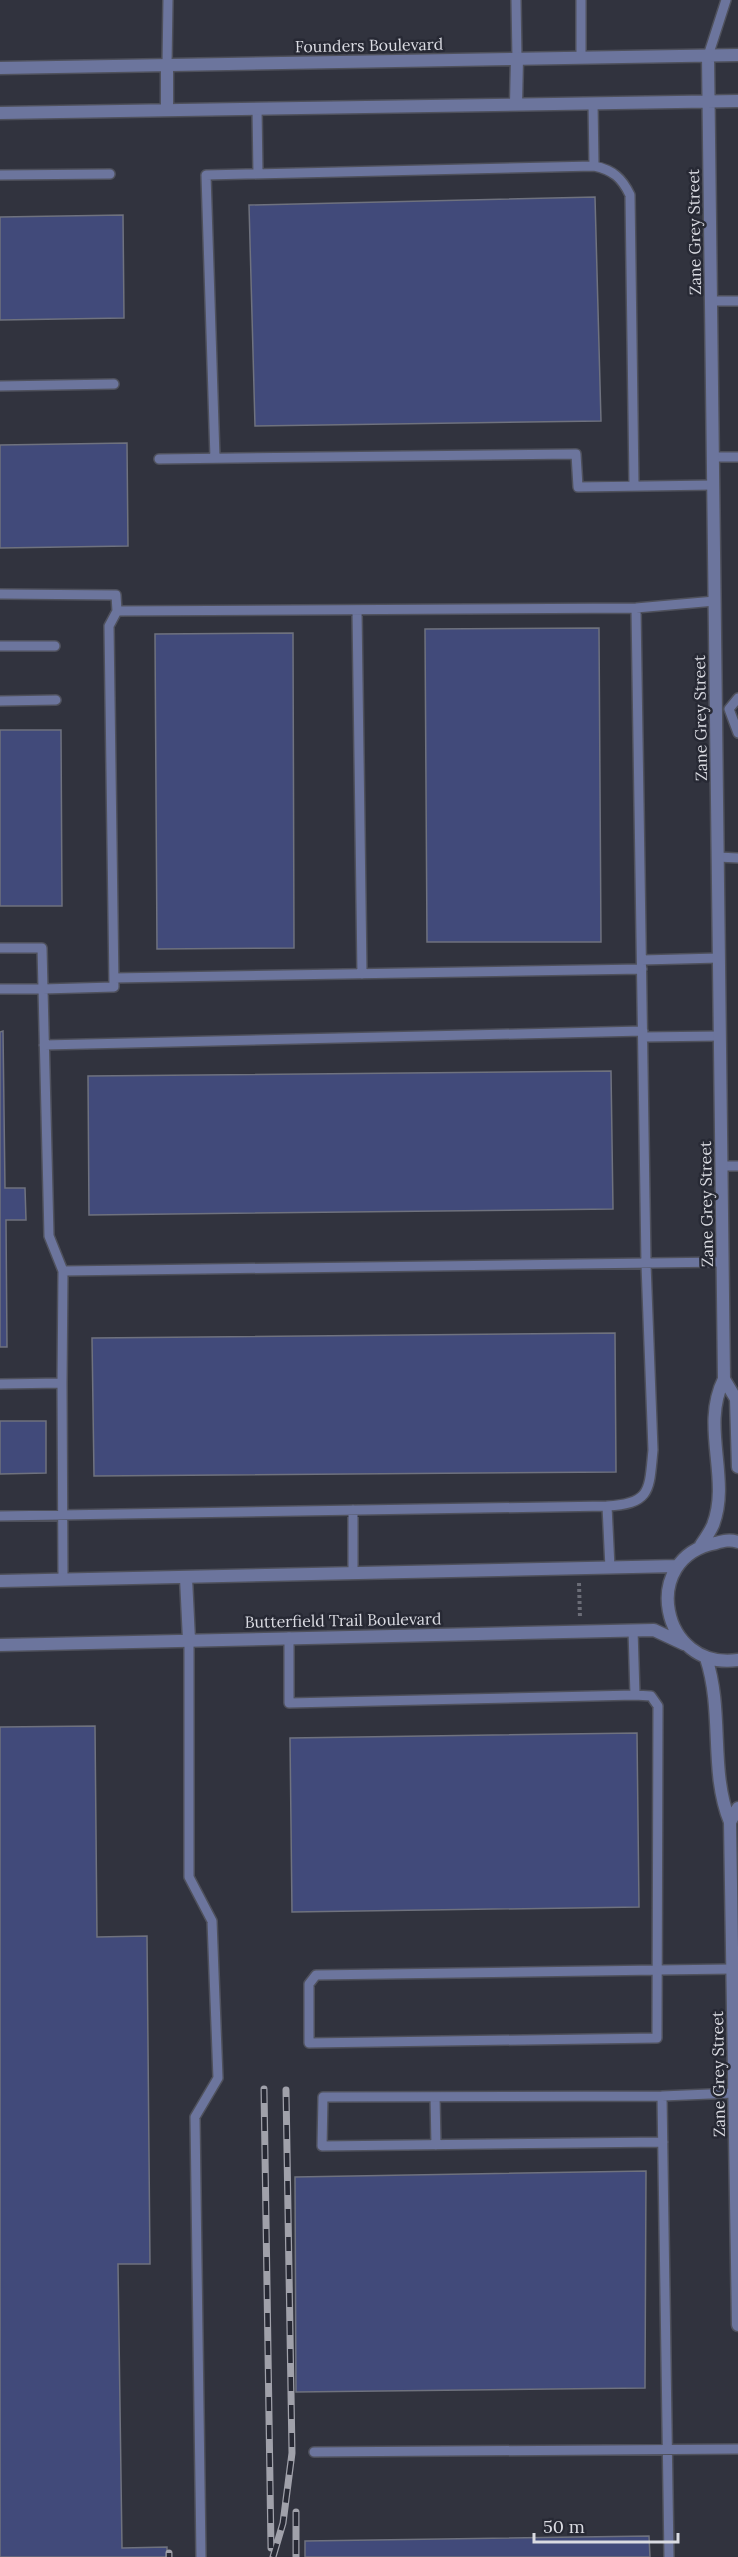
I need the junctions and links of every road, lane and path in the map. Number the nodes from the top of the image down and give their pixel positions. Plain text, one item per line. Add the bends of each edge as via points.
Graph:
1 (168, 0) edge
2 (516, 0) edge
3 (581, 0) edge
4 (726, 0) edge
5 (738, 55) edge
6 (708, 56) junction
7 (517, 58) junction
8 (581, 58) junction
9 (167, 65) junction
10 (0, 68) edge
11 (709, 101) junction
12 (738, 101) edge
13 (593, 103) junction
14 (516, 104) junction
15 (257, 108) junction
16 (167, 109) junction
17 (0, 113) edge
18 (594, 166) junction
19 (110, 174) dead end
20 (258, 174) junction
21 (0, 175) edge
22 (712, 301) junction
23 (738, 301) edge
24 (114, 384) dead end
25 (0, 386) edge
26 (714, 457) junction
27 (738, 457) edge
28 (215, 458) junction
29 (159, 459) dead end
30 (634, 485) junction
31 (714, 485) junction
32 (0, 594) edge
33 (715, 601) junction
34 (636, 608) junction
35 (357, 610) junction
36 (117, 611) junction
37 (0, 646) edge
38 (55, 646) dead end
39 (738, 698) edge
40 (56, 700) dead end
41 (0, 701) edge
42 (723, 709) junction
43 (738, 733) edge
44 (718, 857) junction
45 (738, 858) edge
46 (0, 948) edge
47 (719, 958) junction
48 (642, 965) junction
49 (362, 974) junction
50 (114, 978) junction
51 (0, 989) edge
52 (43, 989) junction
53 (643, 1034) junction
54 (720, 1036) junction
55 (44, 1046) junction
56 (722, 1166) junction
57 (738, 1166) edge
58 (723, 1262) junction
59 (646, 1263) junction
60 (63, 1271) junction
61 (724, 1379) junction
62 (62, 1383) junction
63 (0, 1384) edge
64 (738, 1457) edge
65 (738, 1467) edge
66 (607, 1506) junction
67 (352, 1510) junction
68 (63, 1515) junction
69 (0, 1516) edge
70 (738, 1542) edge
71 (701, 1545) junction
72 (677, 1566) junction
73 (610, 1568) junction
74 (353, 1574) junction
75 (186, 1578) junction
76 (63, 1580) junction
77 (0, 1581) edge
78 (579, 1582) dead end
79 (580, 1622) dead end
80 (633, 1630) junction
81 (289, 1637) junction
82 (189, 1640) junction
83 (0, 1644) edge
84 (684, 1644) junction
85 (706, 1658) junction
86 (738, 1660) edge
87 (635, 1695) junction
88 (738, 1808) edge
89 (730, 1822) junction
90 (735, 1969) edge
91 (658, 1970) junction
92 (734, 2093) junction
93 (662, 2096) junction
94 (435, 2097) junction
95 (663, 2142) junction
96 (436, 2145) junction
97 (737, 2209) edge
98 (738, 2302) edge
99 (738, 2325) edge
100 (738, 2449) edge
101 (667, 2450) junction
102 (314, 2452) dead end
103 (201, 2557) edge
104 (669, 2557) edge

1 - 9 lane
2 - 7 lane
3 - 8 lane
4 - 6 lane
5 - 6 street, Founders Boulevard
6 - 8 street, Founders Boulevard
6 - 11 street, Zane Grey Street
7 - 8 street, Founders Boulevard
7 - 9 street, Founders Boulevard
7 - 14 street
9 - 10 street, Founders Boulevard
9 - 16 street
11 - 12 street
11 - 13 street
11 - 22 street, Zane Grey Street
13 - 14 street
13 - 18 lane
14 - 15 street
15 - 16 street
15 - 20 lane
16 - 17 street
18 - 20 lane
18 - 30 lane via 619,177 630,195
19 - 21 lane
20 - 28 lane via 207,175
22 - 23 lane
22 - 26 street, Zane Grey Street
24 - 25 lane
26 - 27 lane
26 - 31 street, Zane Grey Street
28 - 29 lane
28 - 30 lane via 576,454 578,487
30 - 31 lane
31 - 33 street, Zane Grey Street
32 - 36 lane via 116,595
33 - 34 lane
33 - 42 street, Zane Grey Street
34 - 35 lane
34 - 48 lane
35 - 36 lane
35 - 49 lane
36 - 50 lane via 109,626
37 - 38 lane
39 - 42 lane
40 - 41 lane
42 - 43 lane
42 - 44 street, Zane Grey Street
44 - 45 lane
44 - 47 street, Zane Grey Street
46 - 52 lane via 42,948
47 - 48 lane
47 - 54 street, Zane Grey Street
48 - 49 lane
48 - 53 lane
49 - 50 lane
50 - 52 lane via 114,987
51 - 52 lane
52 - 55 lane
53 - 54 lane
53 - 55 lane
53 - 59 lane
54 - 56 street, Zane Grey Street
55 - 60 lane via 49,1236
56 - 57 lane
56 - 58 street, Zane Grey Street
58 - 59 lane
58 - 61 street, Zane Grey Street
59 - 60 lane
59 - 66 lane via 653,1450 650,1479 644,1496 630,1505
60 - 62 lane
61 - 64 street, Zane Grey Street via 736,1399
61 - 71 street, Zane Grey Street via 715,1397 718,1497 713,1524
62 - 63 lane
62 - 68 lane
64 - 65 street, Zane Grey Street
66 - 67 lane
66 - 73 lane
67 - 68 lane
67 - 74 lane
68 - 69 lane
68 - 76 lane
70 - 71 street
71 - 72 street
72 - 73 street
72 - 84 street via 667,1592 669,1620
73 - 74 street
74 - 75 street
75 - 76 street
75 - 82 street
76 - 77 street
78 - 79 path
80 - 81 street, Butterfield Trail Boulevard
80 - 84 street, Butterfield Trail Boulevard via 654,1630
80 - 87 lane
81 - 82 street, Butterfield Trail Boulevard
81 - 87 lane via 289,1703
82 - 83 street, Butterfield Trail Boulevard
82 - 103 lane via 189,1877 212,1921 218,2078 195,2117
84 - 85 street, Butterfield Trail Boulevard
85 - 86 street
85 - 89 street, Zane Grey Street via 717,1701 721,1800
87 - 91 lane via 651,1696 658,1706
88 - 89 street
89 - 90 street, Zane Grey Street
90 - 91 lane
90 - 92 street, Zane Grey Street
91 - 91 lane via 316,1975 309,1984 309,2043 657,2038
92 - 93 lane
92 - 97 street, Zane Grey Street
93 - 94 lane
93 - 95 lane
94 - 96 lane
94 - 96 lane via 323,2097 322,2146
95 - 96 lane
95 - 101 lane
97 - 98 street, Zane Grey Street
98 - 99 street, Zane Grey Street
100 - 101 lane
101 - 102 lane
101 - 104 lane

